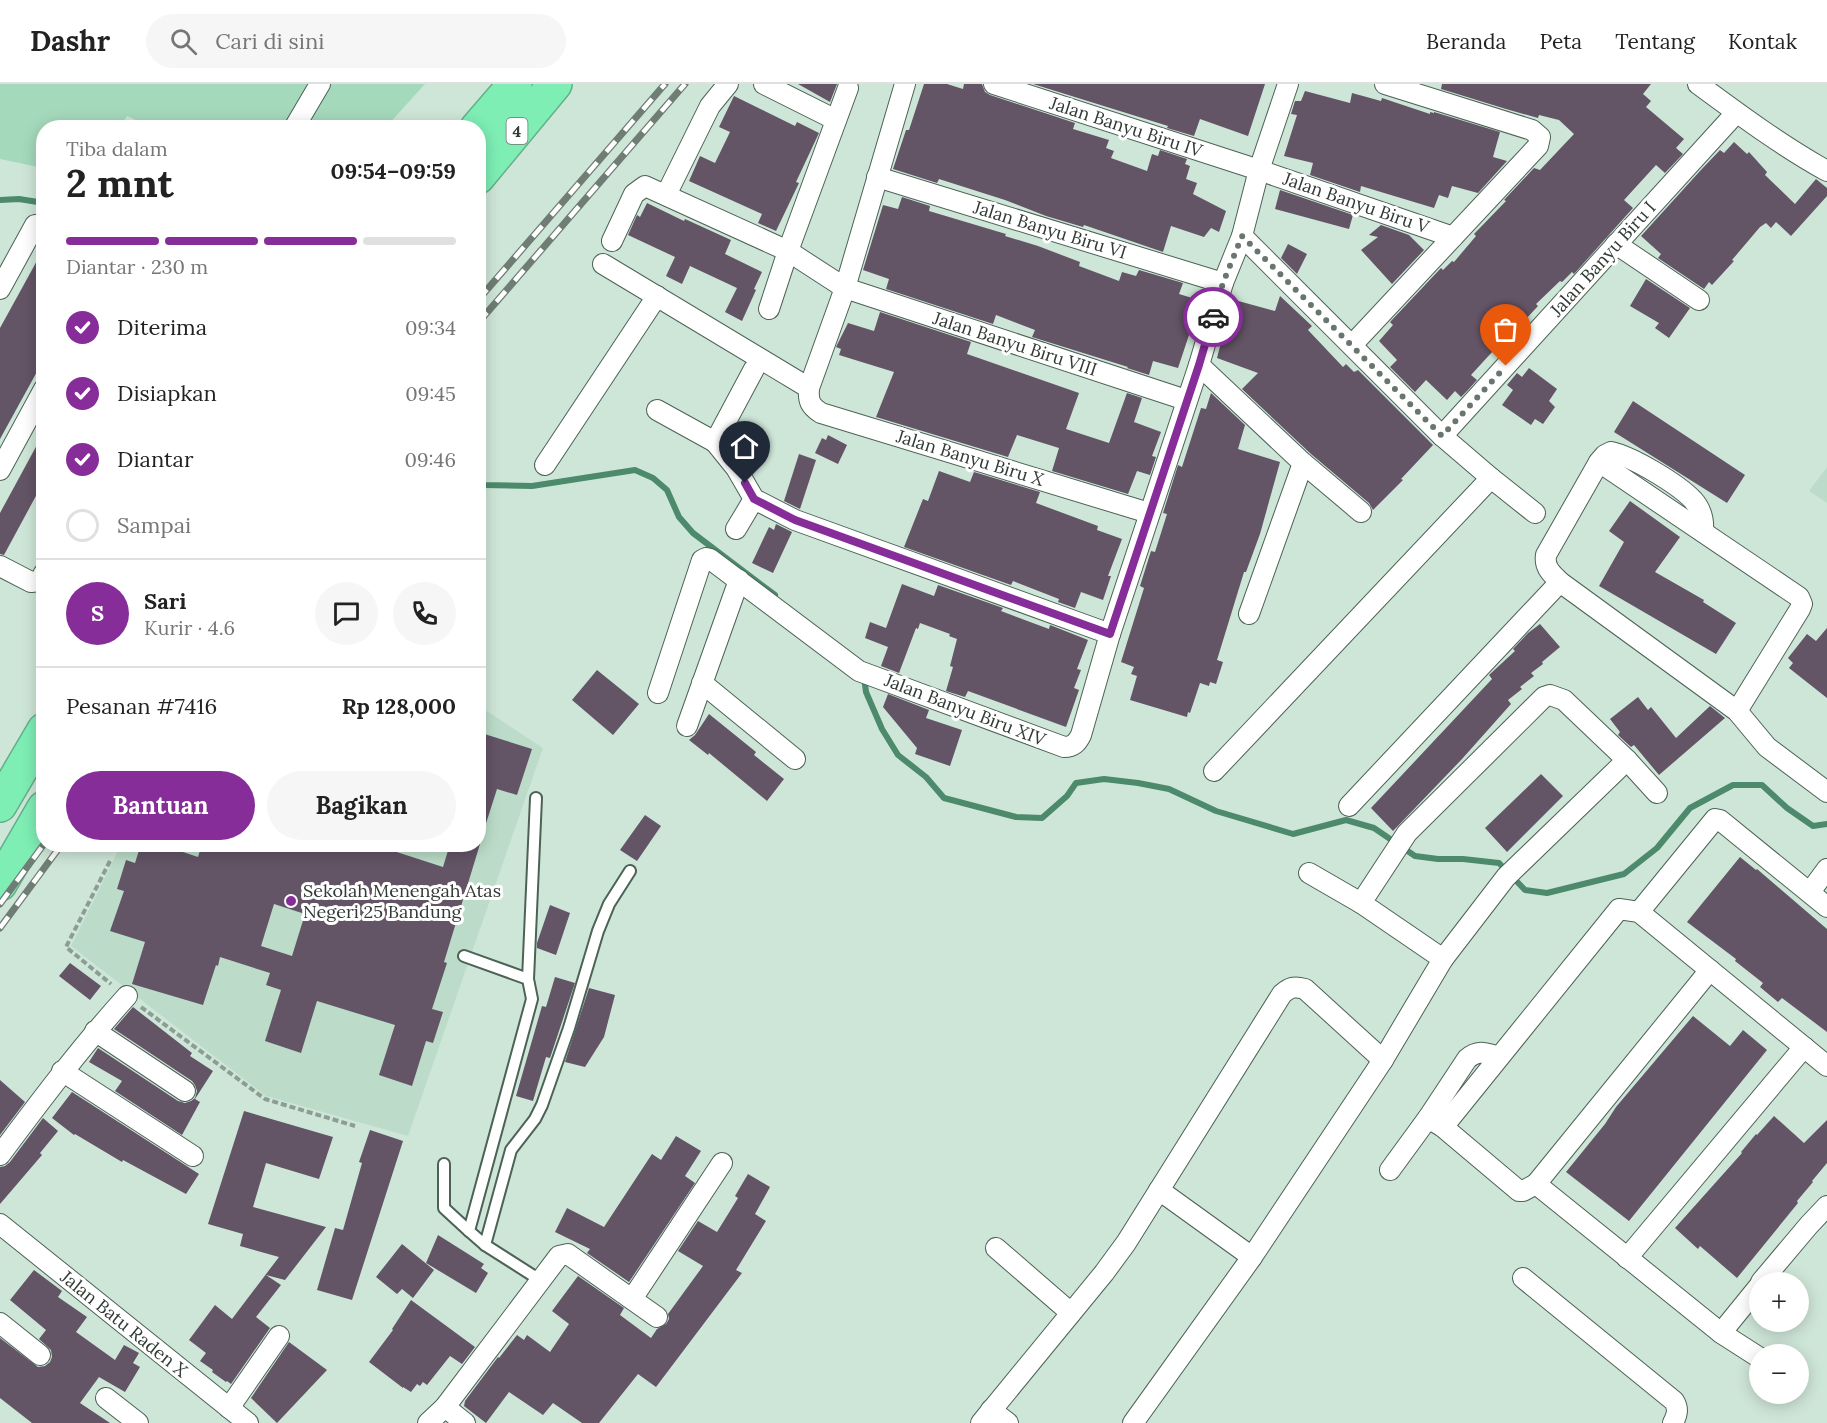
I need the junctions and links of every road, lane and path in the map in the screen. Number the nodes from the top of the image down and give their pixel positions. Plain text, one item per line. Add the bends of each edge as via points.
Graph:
1 (320, 84) edge
2 (515, 84) edge
3 (555, 84) edge
4 (728, 84) edge
5 (764, 84) edge
6 (905, 84) edge
7 (994, 84) edge
8 (1288, 84) edge
9 (1385, 84) edge
10 (1698, 84) edge
11 (848, 88) dead end
12 (1737, 113) junction
13 (299, 120) edge
14 (484, 120) edge
15 (836, 120) junction
16 (486, 167) edge
17 (1258, 170) junction
18 (1827, 171) edge
19 (877, 177) junction
20 (666, 195) junction
21 (36, 225) edge
22 (1242, 236) junction
23 (1453, 237) junction
24 (612, 241) dead end
25 (1616, 244) junction
26 (788, 251) junction
27 (603, 264) dead end
28 (1223, 283) junction
29 (845, 288) junction
30 (0, 289) edge
31 (657, 296) junction
32 (1699, 300) dead end
33 (769, 309) dead end
34 (1352, 345) junction
35 (1199, 365) junction
36 (754, 369) dead end
37 (809, 388) junction
38 (1186, 400) junction
39 (36, 404) edge
40 (657, 410) dead end
41 (1442, 436) junction
42 (715, 442) junction
43 (1303, 463) junction
44 (545, 465) dead end
45 (0, 470) edge
46 (1491, 478) junction
47 (754, 499) junction
48 (1361, 512) dead end
49 (1149, 513) junction
50 (1535, 513) dead end
51 (736, 529) dead end
52 (0, 566) edge
53 (36, 580) edge
54 (739, 580) junction
55 (1560, 582) junction
56 (1250, 614) dead end
57 (1110, 634) junction
58 (702, 683) junction
59 (658, 693) dead end
60 (1737, 711) junction
61 (687, 726) dead end
62 (36, 744) edge
63 (795, 759) dead end
64 (1627, 760) junction
65 (1214, 771) dead end
66 (1827, 792) edge
67 (1657, 793) dead end
68 (536, 798) dead end
69 (0, 805) edge
70 (1349, 806) dead end
71 (36, 822) edge
72 (110, 861) dead end
73 (1827, 869) edge
74 (630, 871) dead end
75 (1309, 873) dead end
76 (0, 884) edge
77 (1810, 892) junction
78 (1361, 903) junction
79 (1827, 907) edge
80 (1640, 912) junction
81 (464, 956) dead end
82 (1443, 959) junction
83 (1710, 970) junction
84 (528, 979) junction
85 (127, 996) junction
86 (95, 1031) junction
87 (1804, 1047) junction
88 (1383, 1060) junction
89 (1827, 1066) edge
90 (62, 1071) junction
91 (185, 1091) dead end
92 (1436, 1123) junction
93 (355, 1126) dead end
94 (0, 1155) edge
95 (193, 1155) dead end
96 (722, 1163) dead end
97 (444, 1164) dead end
98 (1390, 1170) dead end
99 (1536, 1184) junction
100 (1159, 1190) junction
101 (1827, 1206) edge
102 (0, 1224) edge
103 (469, 1230) junction
104 (484, 1245) junction
105 (996, 1248) dead end
106 (1252, 1257) junction
107 (1627, 1258) junction
108 (1770, 1272) edge
109 (1523, 1278) dead end
110 (540, 1280) junction
111 (1749, 1298) edge
112 (632, 1299) junction
113 (1071, 1313) junction
114 (657, 1317) dead end
115 (0, 1323) edge
116 (1721, 1333) junction
117 (279, 1336) dead end
118 (1749, 1351) edge
119 (40, 1355) dead end
120 (106, 1398) dead end
121 (445, 1407) junction
122 (229, 1408) junction
123 (986, 1416) edge
124 (138, 1423) edge
125 (248, 1423) edge
126 (428, 1423) edge
127 (465, 1423) edge
128 (1008, 1423) edge
129 (1133, 1423) edge
130 (1673, 1423) edge

1 - 13 street
2 - 14 highway, 4
3 - 16 highway, 4
4 - 20 street via 710,106
5 - 15 street
6 - 19 street
7 - 17 street, Jalan Banyu Biru IV
8 - 17 street
9 - 23 street via 1532,130 1540,137 1538,146
10 - 12 street
11 - 15 street
12 - 18 street
12 - 25 street, Jalan Banyu Biru I
15 - 26 street
17 - 22 street
17 - 23 street, Jalan Banyu Biru V
19 - 28 street, Jalan Banyu Biru VI
19 - 29 street
20 - 24 street, Jalan Banyu Biru VIII via 645,186 634,194
20 - 26 street, Jalan Banyu Biru VIII
21 - 30 street
22 - 28 street
22 - 34 street
23 - 34 street
25 - 32 street
25 - 41 street, Jalan Banyu Biru I
26 - 29 street, Jalan Banyu Biru VIII
26 - 33 street
27 - 31 street
28 - 35 street
29 - 37 street
29 - 38 street, Jalan Banyu Biru VIII
31 - 37 street
31 - 44 street
34 - 41 street
35 - 38 street
35 - 43 street
36 - 42 street
37 - 49 street, Jalan Banyu Biru X via 811,406 821,413
38 - 49 street
39 - 45 street
40 - 42 street
41 - 46 street
42 - 47 street
43 - 48 street
43 - 56 street
46 - 50 street
46 - 65 street
47 - 51 street
47 - 57 street via 795,520
49 - 57 street
52 - 53 street via 31,582
54 - 57 street, Jalan Banyu Biru XIV via 866,673 1064,747 1072,747 1078,740
54 - 58 street
54 - 59 street, Jalan Banyu Biru XIV via 710,559 702,560
55 - 60 street
55 - 60 street via 1546,567 1546,555 1599,462 1799,597 1802,604
55 - 70 street
58 - 61 street
58 - 63 street
60 - 66 street via 1767,747
62 - 69 highway
64 - 67 street
64 - 78 street via 1564,700 1544,697 1407,833
64 - 82 street via 1506,877
68 - 84 lane
71 - 76 highway
72 - 85 path via 66,946
73 - 77 street
74 - 104 lane via 598,931 542,1105 511,1150
75 - 78 street
77 - 79 street
77 - 80 street via 1715,819
78 - 82 street
80 - 83 street
80 - 92 street via 1619,909 1614,913 1499,1057
81 - 84 lane
82 - 88 street
83 - 87 street
83 - 99 street
84 - 103 lane via 532,999
85 - 86 street
85 - 93 path via 265,1099
86 - 90 street
86 - 91 street
87 - 89 street
87 - 107 street
88 - 100 street via 1305,989 1290,987
88 - 106 street
90 - 94 street
90 - 95 street
92 - 98 street
92 - 99 street via 1519,1191
96 - 112 street
97 - 103 lane via 444,1208
99 - 107 street
100 - 106 street
100 - 113 street via 1120,1250
101 - 108 street
102 - 122 street, Jalan Batu Raden X
103 - 104 lane
104 - 110 lane
105 - 113 street
106 - 129 street
107 - 116 street
109 - 130 street via 1674,1401 1677,1415
110 - 112 street via 559,1256 568,1254
110 - 121 street
111 - 116 street
112 - 114 street
113 - 123 street
115 - 119 street
116 - 118 street
117 - 122 street
120 - 124 street
121 - 126 street
121 - 127 street
122 - 125 street, Jalan Batu Raden X
123 - 128 street

